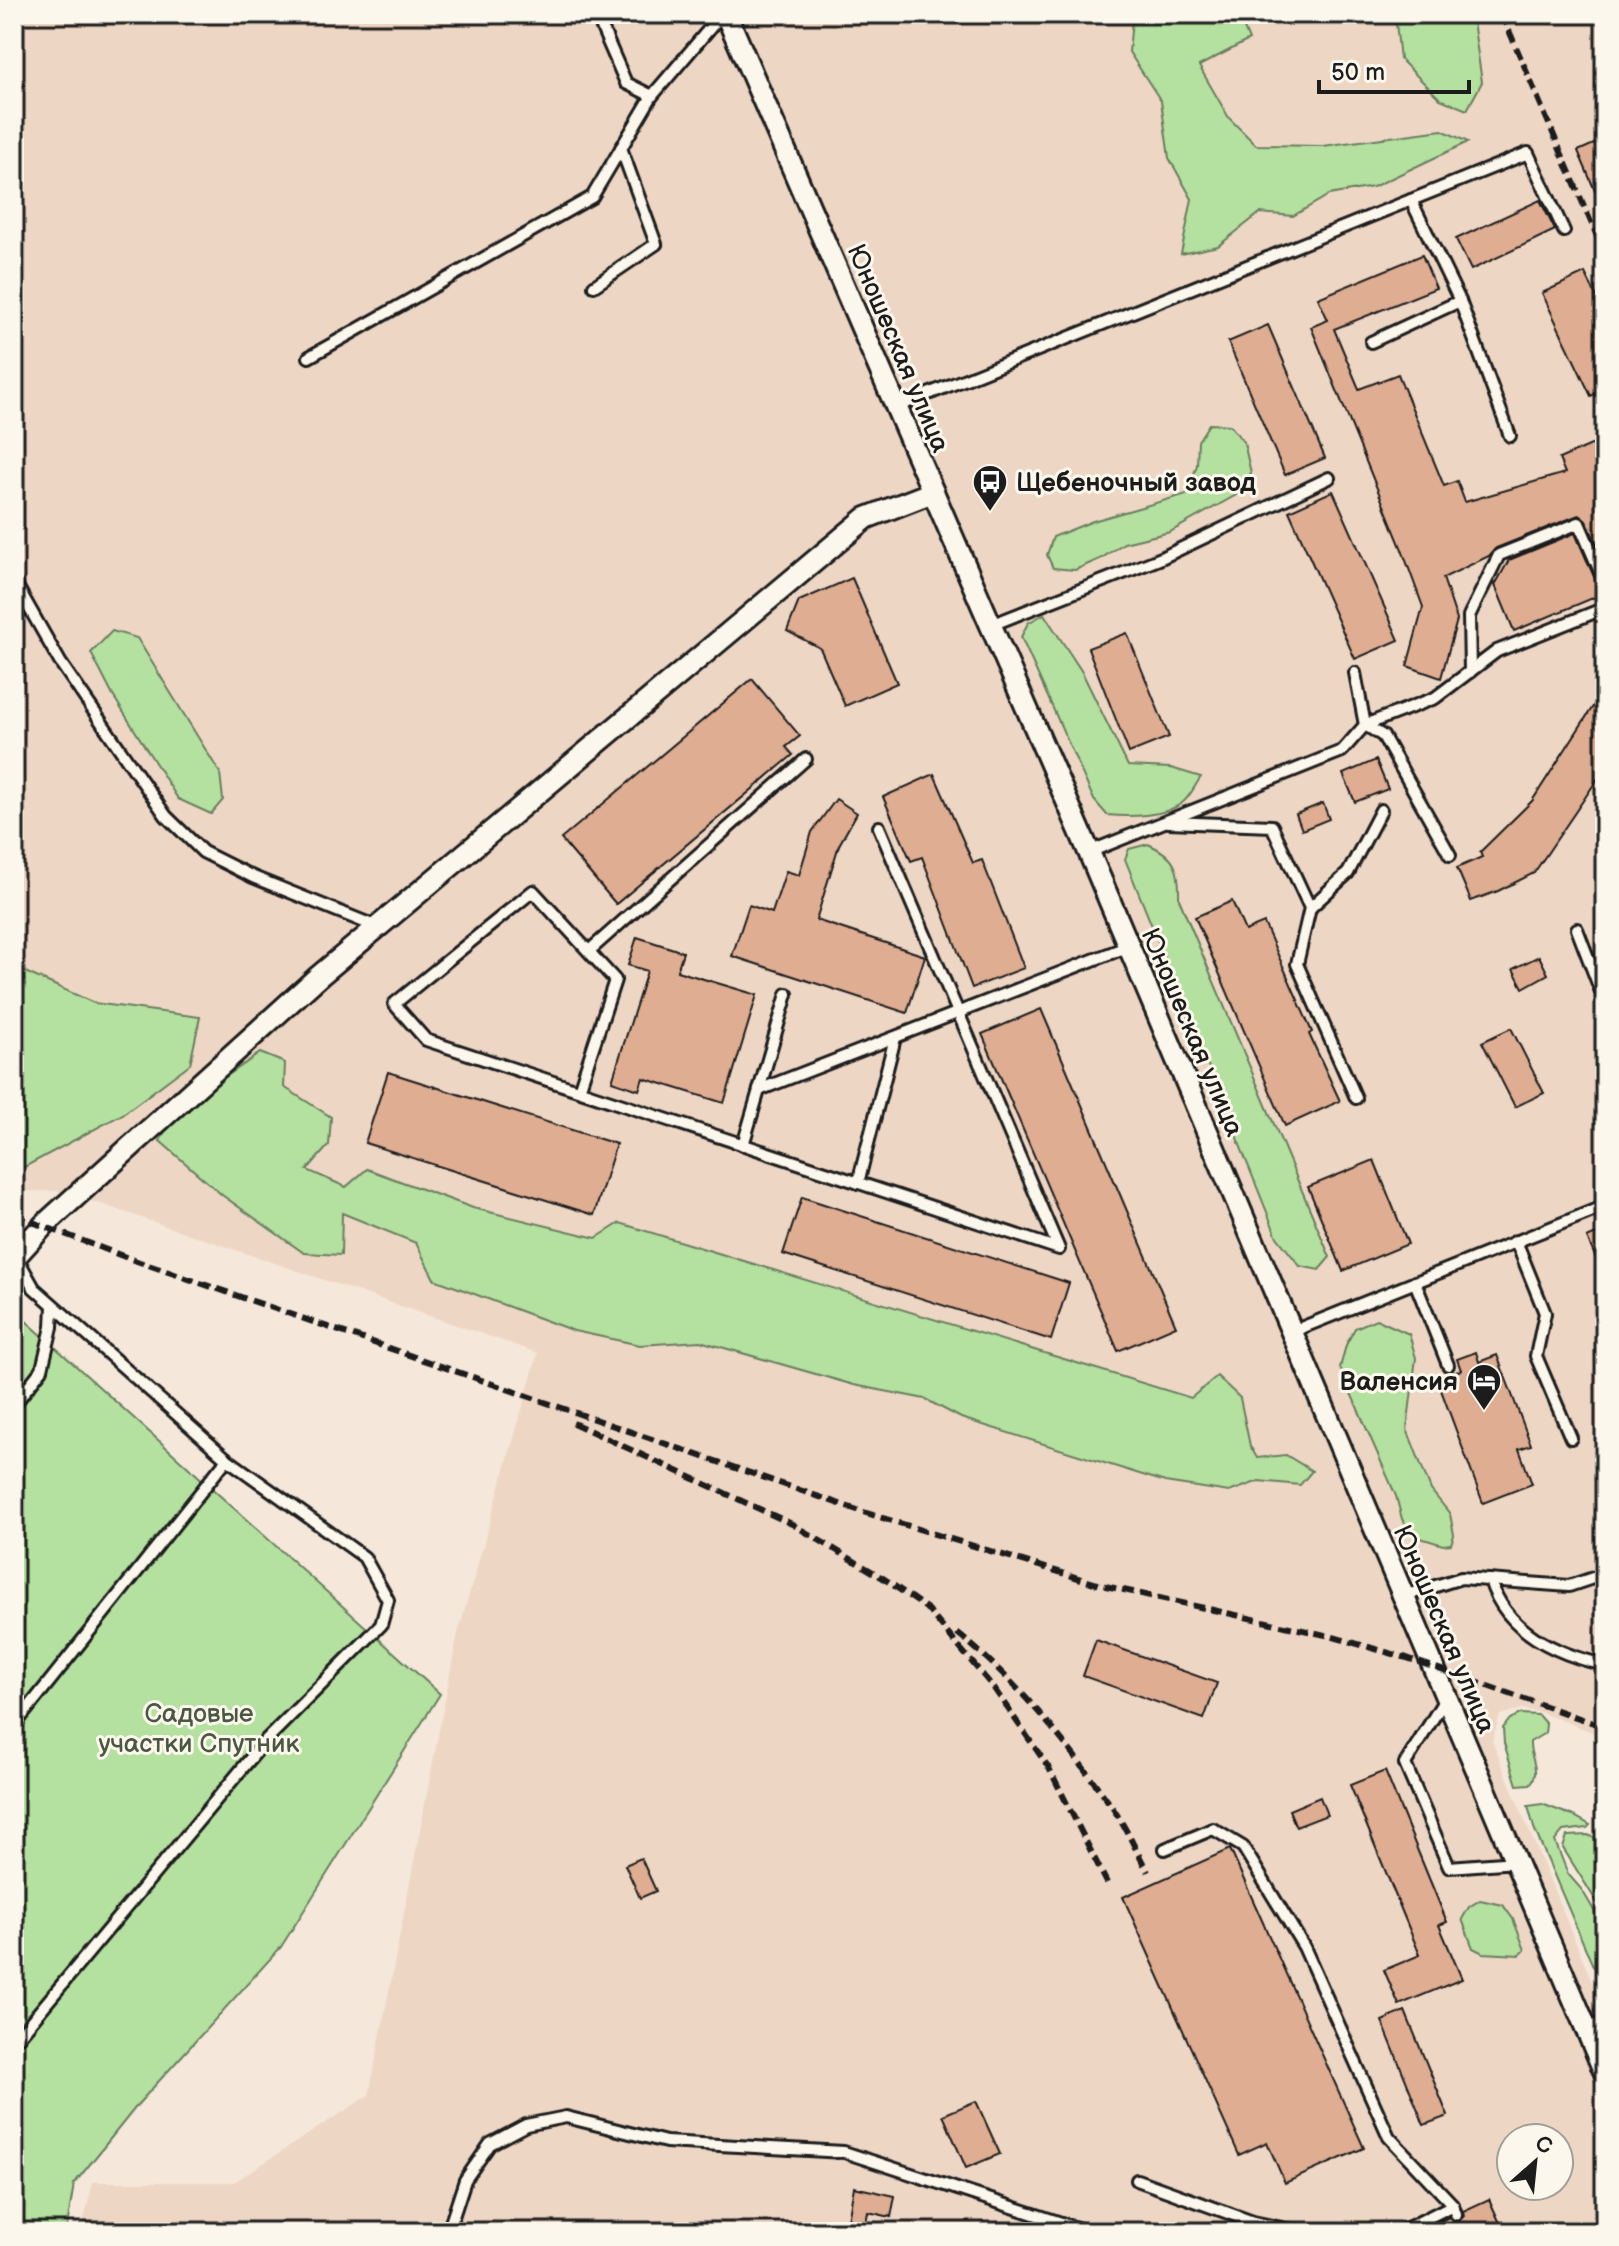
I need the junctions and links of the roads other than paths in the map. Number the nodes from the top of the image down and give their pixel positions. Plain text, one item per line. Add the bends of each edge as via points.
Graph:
1 (596, 14) edge
2 (724, 14) edge
3 (652, 96) junction
4 (621, 148) junction
5 (1411, 200) junction
6 (1564, 231) dead end
7 (594, 286) dead end
8 (1460, 301) junction
9 (1371, 342) dead end
10 (309, 357) dead end
11 (896, 407) junction
12 (1510, 436) dead end
13 (1329, 478) dead end
14 (933, 492) junction
15 (14, 581) edge
16 (1605, 583) edge
17 (1605, 608) edge
18 (991, 625) junction
19 (1470, 672) junction
20 (1355, 673) dead end
21 (1365, 725) junction
22 (806, 759) dead end
23 (1381, 810) dead end
24 (1163, 822) junction
25 (879, 827) dead end
26 (1089, 852) junction
27 (1450, 855) dead end
28 (1310, 908) junction
29 (377, 927) junction
30 (1577, 929) dead end
31 (1129, 946) junction
32 (589, 951) junction
33 (787, 994) dead end
34 (1605, 1002) edge
35 (958, 1013) junction
36 (895, 1038) junction
37 (579, 1090) junction
38 (759, 1090) junction
39 (1356, 1098) dead end
40 (743, 1145) junction
41 (858, 1183) junction
42 (1605, 1196) edge
43 (1603, 1206) edge
44 (1516, 1241) junction
45 (15, 1257) edge
46 (1415, 1282) junction
47 (53, 1306) junction
48 (1290, 1332) junction
49 (1448, 1365) dead end
50 (14, 1405) edge
51 (1571, 1438) dead end
52 (227, 1459) junction
53 (1605, 1574) edge
54 (1490, 1580) junction
55 (1404, 1596) junction
56 (1605, 1665) edge
57 (1446, 1697) junction
58 (14, 1726) edge
59 (1165, 1849) dead end
60 (1516, 1862) junction
61 (1595, 2025) edge
62 (14, 2042) edge
63 (1605, 2073) edge
64 (1137, 2180) dead end
65 (448, 2232) edge
66 (1089, 2232) edge
67 (1300, 2232) edge
68 (1400, 2232) edge

1 - 3 lane via 626,83
2 - 3 lane
2 - 11 street, Юношеская улица
3 - 4 lane
4 - 7 lane via 656,244
4 - 10 lane via 592,197
5 - 6 lane via 1528,153
5 - 8 lane
5 - 11 lane
8 - 9 lane
8 - 12 lane
11 - 14 street, Юношеская улица
13 - 18 lane via 1159,559
14 - 18 street, Юношеская улица
14 - 29 street via 866,518
15 - 29 lane via 60,662 166,816 203,852
16 - 19 lane via 1579,523 1499,555 1469,616
17 - 19 lane via 1497,651
18 - 26 street, Юношеская улица
19 - 21 lane via 1435,698
20 - 21 lane
21 - 24 lane via 1342,751
21 - 27 lane via 1383,736
22 - 32 lane
23 - 28 lane via 1348,873
24 - 26 lane
24 - 28 lane via 1272,826
25 - 35 lane
26 - 31 street, Юношеская улица
28 - 39 lane via 1297,964
29 - 45 street via 44,1225
30 - 34 lane
31 - 35 lane
31 - 48 street, Юношеская улица
32 - 37 lane via 615,980
32 - 37 lane via 533,891 394,1004 426,1040
33 - 38 lane
35 - 36 lane
35 - 41 lane via 1059,1249
36 - 38 lane
36 - 41 lane
37 - 40 lane
38 - 40 lane
40 - 41 lane
42 - 43 lane
43 - 44 lane
44 - 46 lane
44 - 51 lane via 1545,1313 1536,1356
45 - 47 lane
46 - 48 lane
46 - 49 lane
47 - 50 lane via 42,1369
47 - 52 lane
48 - 55 street, Юношеская улица
52 - 58 lane
52 - 62 lane via 364,1557 388,1600 381,1625 266,1740
53 - 54 lane via 1569,1586
54 - 55 lane via 1461,1578
54 - 56 lane via 1495,1597 1528,1636 1570,1657
55 - 57 street, Юношеская улица
57 - 60 street, Юношеская улица
57 - 60 lane via 1405,1764 1449,1867
59 - 68 lane via 1213,1829 1243,1847 1304,1947 1389,2137 1454,2209
60 - 61 street, Юношеская улица
61 - 63 street, Юношеская улица
64 - 67 lane via 1253,2222
65 - 66 lane via 465,2180 490,2144 526,2125 566,2117 666,2142 844,2152

